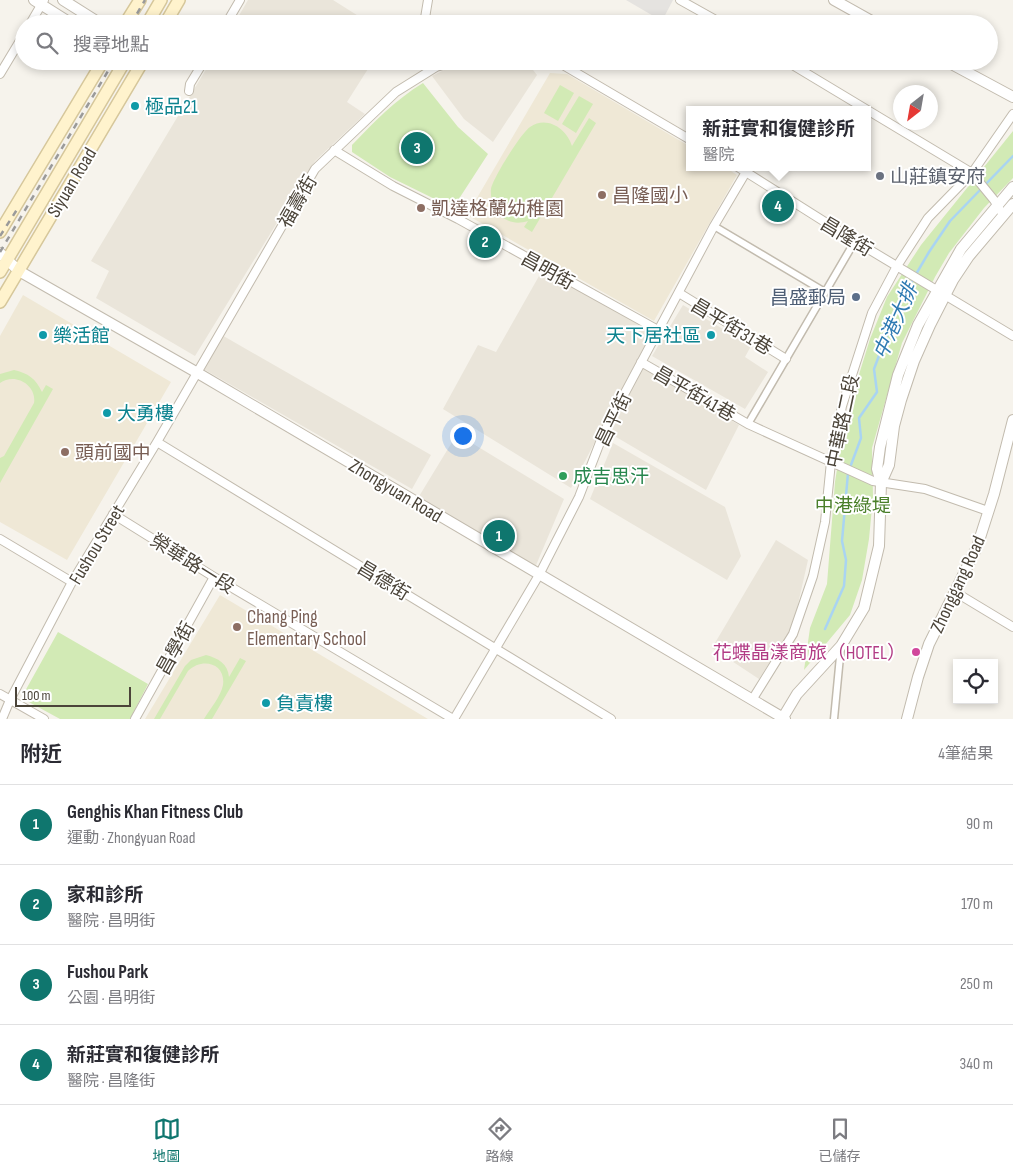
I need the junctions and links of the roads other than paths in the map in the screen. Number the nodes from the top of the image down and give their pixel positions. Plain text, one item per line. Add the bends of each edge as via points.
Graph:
1 (63, 0) edge
2 (140, 0) edge
3 (161, 0) edge
4 (179, 0) edge
5 (240, 0) edge
6 (428, 0) edge
7 (680, 0) edge
8 (834, 0) edge
9 (40, 2) edge
10 (34, 15) edge
11 (59, 15) edge
12 (87, 15) edge
13 (131, 15) edge
14 (152, 15) edge
15 (170, 15) edge
16 (231, 15) edge
17 (426, 15) edge
18 (706, 15) edge
19 (861, 15) edge
20 (15, 49) edge
21 (98, 70) edge
22 (119, 70) edge
23 (134, 70) edge
24 (199, 70) edge
25 (571, 70) edge
26 (801, 70) edge
27 (963, 70) edge
28 (430, 71) edge
29 (0, 74) edge
30 (189, 91) dead end
31 (1013, 97) edge
32 (860, 106) edge
33 (871, 113) edge
34 (1013, 114) edge
35 (686, 137) edge
36 (334, 150) junction
37 (746, 172) joint
38 (974, 175) junction
39 (1013, 187) edge
40 (996, 202) junction
41 (1013, 204) edge
42 (1003, 214) junction
43 (714, 226) junction
44 (0, 232) edge
45 (855, 241) junction
46 (4, 256) edge
47 (897, 266) junction
48 (19, 271) junction
49 (0, 272) edge
50 (825, 292) junction
51 (679, 293) junction
52 (941, 293) junction
53 (0, 302) edge
54 (658, 330) junction
55 (1013, 336) edge
56 (786, 359) junction
57 (641, 362) junction
58 (196, 372) junction
59 (1013, 420) edge
60 (748, 424) junction
61 (157, 442) junction
62 (831, 462) junction
63 (877, 482) junction
64 (988, 511) junction
65 (113, 514) junction
66 (0, 539) edge
67 (539, 575) junction
68 (214, 577) junction
69 (72, 582) junction
70 (955, 592) junction
71 (1013, 627) edge
72 (842, 646) junction
73 (496, 648) junction
74 (0, 694) edge
75 (10, 700) junction
76 (752, 700) junction
77 (2, 719) edge
78 (44, 719) edge
79 (135, 719) edge
80 (453, 719) edge
81 (611, 719) edge
82 (784, 719) edge
83 (834, 719) edge
84 (907, 719) edge

1 - 12 street
2 - 13 main road
3 - 14 main road
4 - 15 main road
5 - 16 street
6 - 17 street
7 - 18 street
8 - 19 street
9 - 10 street
9 - 11 street
20 - 29 street
21 - 44 main road, Siyuan Road
22 - 46 main road, Siyuan Road
23 - 48 main road, Siyuan Road
24 - 30 street
25 - 35 street
26 - 32 street
27 - 31 street
28 - 36 street, 福壽街 via 396,92
33 - 38 street
34 - 38 street, 中華路二段
36 - 54 street, 昌明街 via 393,186
36 - 58 street, 福壽街 via 316,168
37 - 43 street, 昌平街
37 - 45 street, 昌隆街
38 - 40 street
38 - 47 street, 中華路二段 via 928,218
39 - 40 street
40 - 42 street
40 - 52 street via 961,249
41 - 42 street
42 - 52 street
43 - 50 street
43 - 51 street, 昌平街
45 - 47 street, 昌隆街
45 - 50 street
46 - 48 street, Zhongyuan Road
46 - 49 main road, Siyuan Road
47 - 52 street, 昌隆街
47 - 62 street, 中華路二段 via 872,313 858,352 842,406
48 - 53 main road, Siyuan Road
48 - 58 street, Zhongyuan Road
50 - 56 street
51 - 54 street, 昌平街
51 - 56 street, 昌平街31巷
52 - 55 street, 昌隆街
52 - 63 street via 908,377 894,426 889,465
54 - 57 street, 昌平街
56 - 60 street
57 - 60 street, 昌平街41巷
57 - 67 street, 昌平街 via 604,432 579,497
58 - 61 street, Fushou Street
58 - 67 street, Zhongyuan Road
59 - 64 street, Zhonggang Road
60 - 62 street, 昌平街41巷
61 - 65 street, Fushou Street
61 - 73 street, 昌德街
62 - 63 street, 昌平街41巷
62 - 76 street, 中華路二段 via 825,522 813,576 793,634
63 - 64 street, 昌平街41巷 via 925,489
63 - 72 street via 877,558 864,608
64 - 70 street, Zhonggang Road via 977,547
65 - 68 street, 榮華路一段
65 - 69 street, Fushou Street
66 - 69 street
67 - 73 street, 昌平街
67 - 76 street, Zhongyuan Road
68 - 79 street, 昌學街
68 - 80 street, 榮華路一段
69 - 75 street, Fushou Street
70 - 71 street
70 - 84 street, Zhonggang Road via 929,644
72 - 82 street via 797,694
72 - 83 street
73 - 80 street, 昌平街
73 - 81 street, 昌德街
74 - 75 street
75 - 77 street, Fushou Street
75 - 78 street
76 - 82 street, Zhongyuan Road

